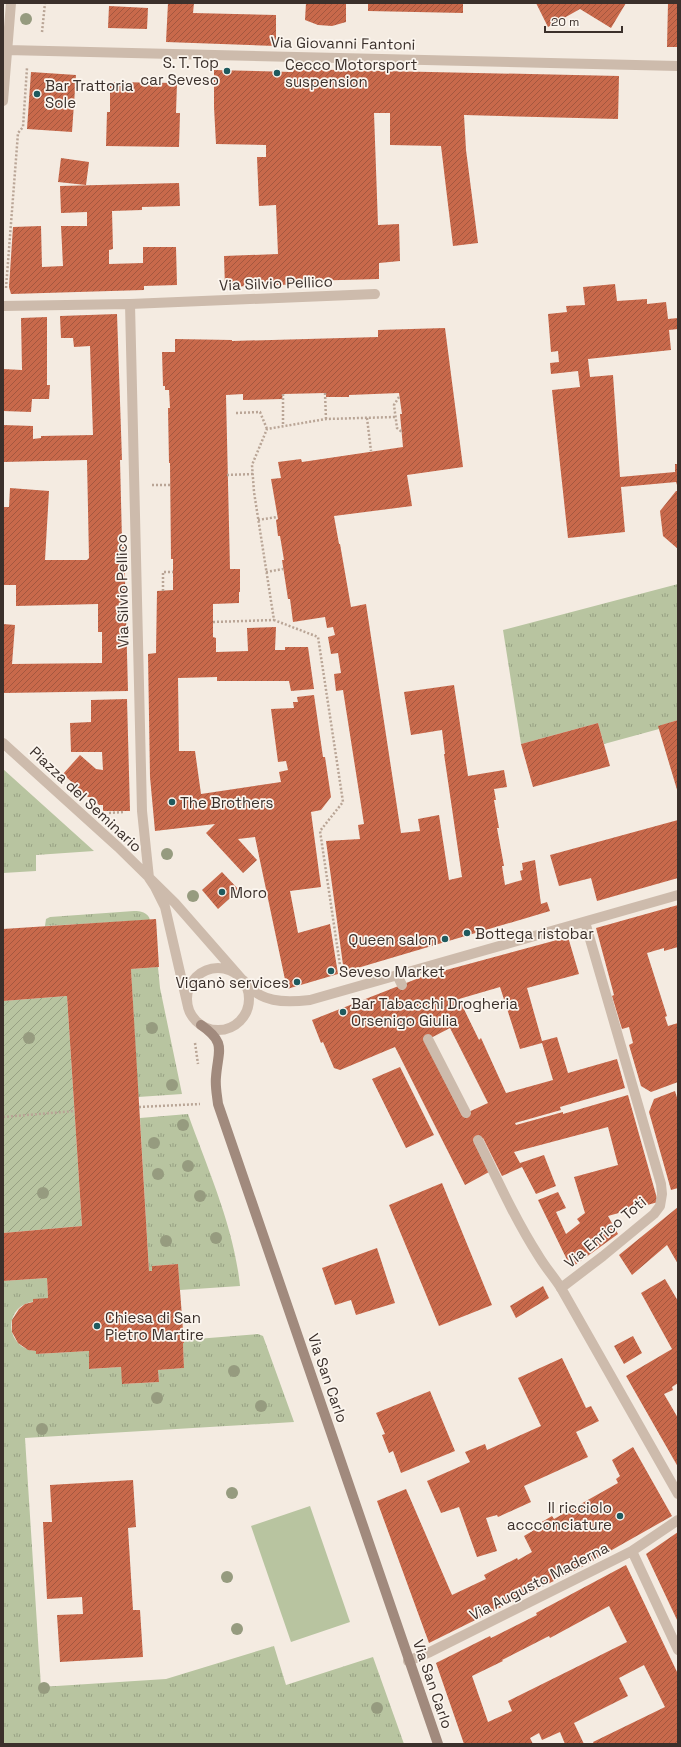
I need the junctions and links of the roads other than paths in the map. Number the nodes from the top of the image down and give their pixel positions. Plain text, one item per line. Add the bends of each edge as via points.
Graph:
1 (11, 3) edge
2 (7, 50) junction
3 (678, 66) edge
4 (3, 101) edge
5 (375, 294) dead end
6 (130, 304) junction
7 (8, 306) edge
8 (3, 743) edge
9 (149, 878) junction
10 (678, 895) edge
11 (585, 922) junction
12 (397, 975) junction
13 (241, 978) junction
14 (402, 985) dead end
15 (188, 1006) junction
16 (201, 1025) junction
17 (428, 1039) dead end
18 (466, 1113) dead end
19 (478, 1140) dead end
20 (561, 1288) junction
21 (678, 1494) edge
22 (678, 1520) edge
23 (632, 1551) junction
24 (678, 1650) edge
25 (408, 1661) junction
26 (438, 1744) edge

1 - 2 street
2 - 3 street, Via Giovanni Fantoni
2 - 4 street
5 - 6 street, Via Silvio Pellico
6 - 7 street, Via Silvio Pellico
6 - 9 street, Via Silvio Pellico via 142,811
8 - 9 street, Piazza del Seminario
9 - 13 street, Piazza del Seminario via 175,903
9 - 15 street, Piazza del Seminario via 165,908
10 - 11 street
11 - 12 street
11 - 20 street, Via Enrico Toti via 662,1194 660,1206 646,1221
12 - 13 street via 310,1000 290,1002 260,996
12 - 14 street
13 - 15 street via 231,971 220,968 205,971 191,983
13 - 16 street, Piazza del Seminario via 248,990 249,1000 242,1019 224,1030
15 - 16 street, Piazza del Seminario
16 - 25 street, Via San Carlo via 219,1044 216,1079 218,1104
17 - 18 street
19 - 20 street via 511,1210
20 - 21 street, Via Enrico Toti
22 - 23 street, Via Augusto Maderna
23 - 24 street
23 - 25 street, Via Augusto Maderna
25 - 26 street, Via San Carlo

